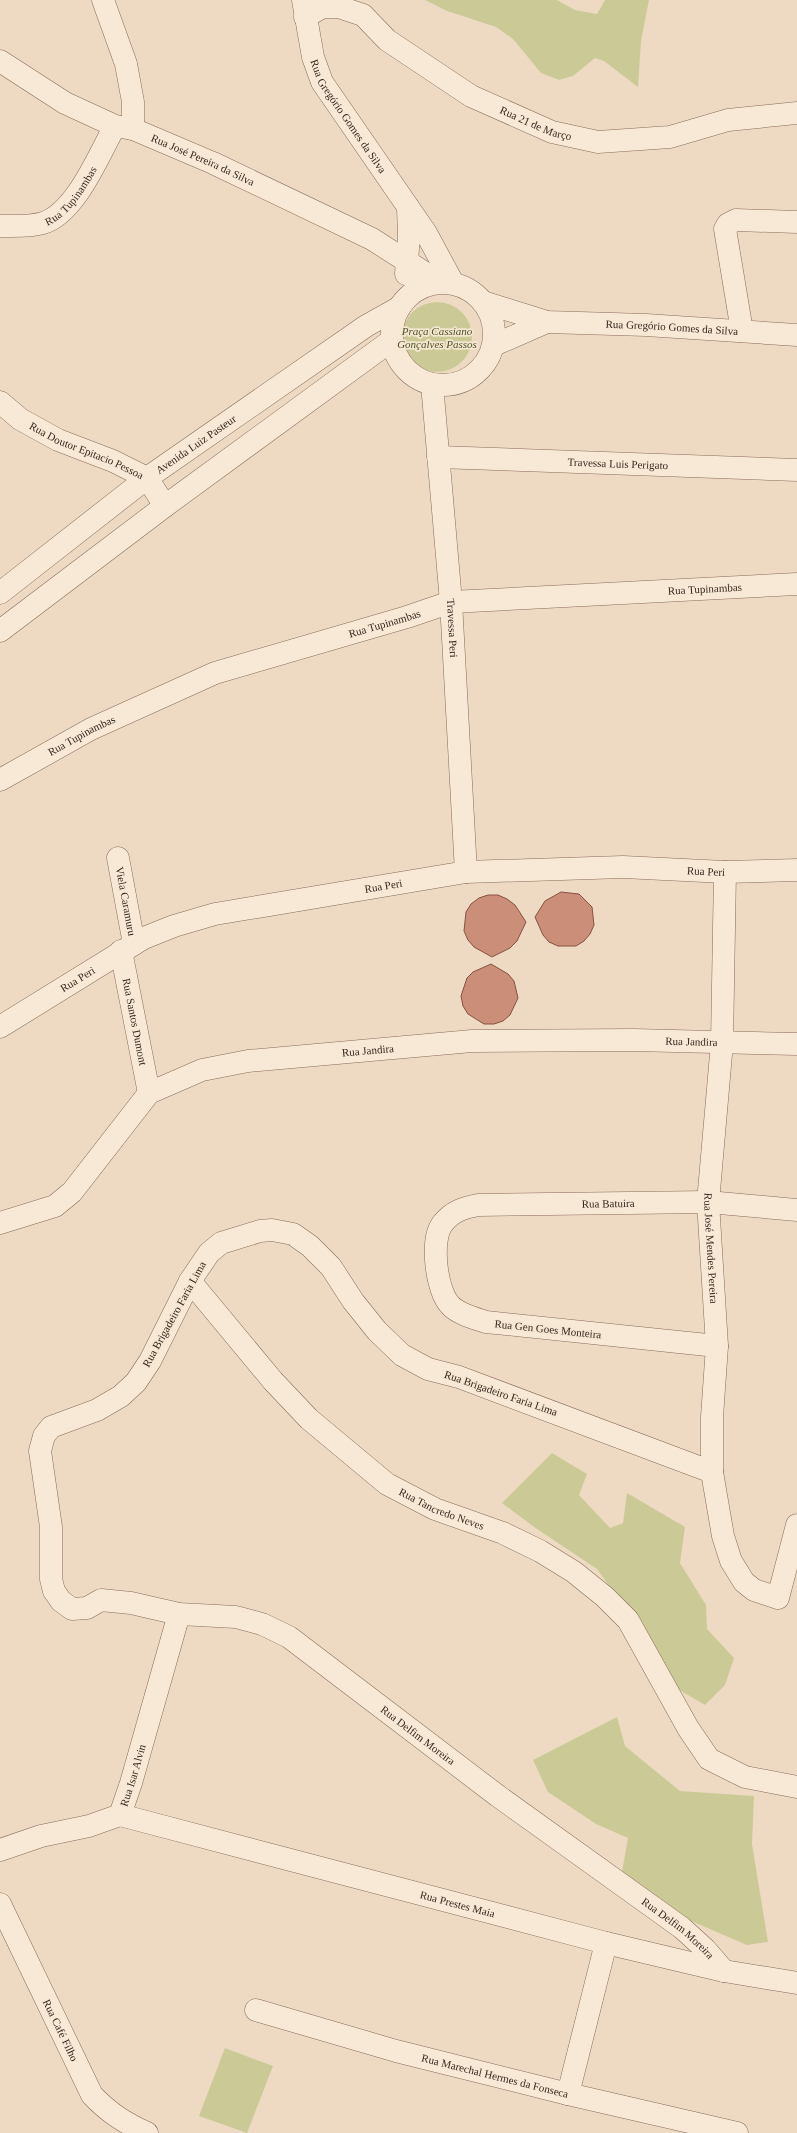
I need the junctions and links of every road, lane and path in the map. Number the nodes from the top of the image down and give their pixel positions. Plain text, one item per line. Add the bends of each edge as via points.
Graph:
1 (104, 0) edge
2 (304, 9) edge
3 (0, 61) edge
4 (797, 112) edge
5 (124, 127) junction
6 (408, 207) junction
7 (797, 222) edge
8 (0, 226) edge
9 (406, 260) junction
10 (446, 283) junction
11 (403, 301) junction
12 (483, 302) junction
13 (547, 322) junction
14 (742, 332) junction
15 (797, 335) edge
16 (392, 340) junction
17 (494, 345) junction
18 (432, 384) junction
19 (0, 402) edge
20 (438, 457) junction
21 (797, 470) edge
22 (147, 478) junction
23 (166, 506) junction
24 (797, 584) edge
25 (0, 593) edge
26 (451, 602) junction
27 (0, 632) edge
28 (0, 780) edge
29 (118, 858) dead end
30 (797, 870) edge
31 (466, 872) junction
32 (725, 872) junction
33 (127, 947) junction
34 (0, 1027) edge
35 (722, 1043) junction
36 (797, 1044) edge
37 (149, 1093) junction
38 (708, 1202) junction
39 (797, 1210) edge
40 (0, 1223) edge
41 (437, 1240) joint
42 (190, 1281) junction
43 (717, 1346) junction
44 (712, 1472) junction
45 (797, 1525) edge
46 (72, 1609) joint
47 (179, 1614) junction
48 (797, 1787) edge
49 (120, 1815) junction
50 (0, 1850) edge
51 (0, 1904) edge
52 (606, 1943) junction
53 (724, 1971) junction
54 (797, 1983) edge
55 (256, 2010) dead end
56 (568, 2094) junction
57 (147, 2133) edge
58 (737, 2133) edge

1 - 5 street, Rua Tupinambas via 126,64 133,102
2 - 4 street, Rua 21 de Março via 339,7 363,15 387,40 471,96 552,132 598,142 670,137 728,120
2 - 6 street, Rua Gregório Gomes da Silva via 313,57 322,82
3 - 5 street, Rua José Pereira da Silva via 66,103
5 - 8 street, Rua Tupinambas via 75,199 59,215 43,223
5 - 9 street, Rua José Pereira da Silva via 220,166 372,239
6 - 9 street via 409,236
6 - 10 street, Rua Gregório Gomes da Silva via 426,233
7 - 14 street via 736,220 725,229
9 - 10 street, Rua José Pereira da Silva
9 - 11 street
10 - 11 street via 423,286
10 - 12 street via 467,288
11 - 16 street via 393,323
11 - 22 street, Avenida Luiz Pasteur
12 - 13 street, Rua Gregório Gomes da Silva
12 - 17 street via 493,320
13 - 14 street, Rua Gregório Gomes da Silva via 646,325
13 - 17 street, Rua Gregório Gomes da Silva
14 - 15 street, Rua Gregório Gomes da Silva
16 - 18 street via 396,355 405,368
16 - 23 street
17 - 18 street via 486,363 476,374 463,382
18 - 20 street, Travessa Peri
19 - 22 street, Rua Doutor Epitacio Pessoa via 20,419 58,440 113,461
20 - 21 street, Travessa Luis Perigato
20 - 26 street, Travessa Peri
22 - 23 street, Rua Doutor Epitacio Pessoa
22 - 25 street, Avenida Luiz Pasteur
23 - 27 street
24 - 26 street, Rua Tupinambas
26 - 28 street, Rua Tupinambas via 215,673 91,729
26 - 31 street, Travessa Peri
29 - 33 street, Viela Caramuru
30 - 32 street, Rua Peri
31 - 32 street, Rua Peri via 623,867
31 - 33 street, Rua Peri via 214,914 174,926
32 - 35 street, Rua José Mendes Pereira
33 - 34 street, Rua Peri
33 - 37 street, Rua Santos Dumont
35 - 36 street, Rua Jandira
35 - 37 street, Rua Jandira via 634,1040 465,1041 248,1061 202,1070
35 - 38 street, Rua José Mendes Pereira
37 - 40 street, Rua Jandira via 72,1192 55,1206
38 - 39 street, Rua Batuira
38 - 41 street, Rua Batuira via 486,1205 463,1208 453,1212 442,1224
38 - 43 street, Rua José Mendes Pereira
41 - 43 street, Rua Gen Goes Monteira via 437,1272 441,1290 450,1305 472,1317 486,1322
42 - 44 street, Rua Brigadeiro Faria Lima via 209,1253 221,1243 260,1231 272,1230 293,1234 310,1246 331,1267 377,1331 402,1355 428,1369 459,1377
42 - 46 street, Rua Brigadeiro Faria Lima via 150,1361 136,1382 121,1396 98,1410 51,1427 44,1436 40,1451 51,1527 51,1579 54,1591 61,1601
42 - 48 street, Rua Tancredo Neves via 273,1381 309,1419 387,1484 435,1509 503,1533 540,1551 574,1572 605,1597 628,1620 708,1759 745,1777
43 - 44 street, Rua José Mendes Pereira via 712,1417
44 - 45 street, Rua José Mendes Pereira via 722,1536 731,1561 744,1582 754,1590 778,1598
46 - 47 street, Rua Delfim Moreira via 87,1608 101,1600 131,1603
47 - 49 street, Rua Isar Alvin
47 - 53 street, Rua Delfim Moreira via 236,1617 262,1624 289,1637 498,1796 682,1928
49 - 50 street, Rua Isar Alvin
49 - 52 street, Rua Prestes Maia
51 - 57 street, Rua Café Filho via 92,2095 124,2123
52 - 53 street, Rua Prestes Maia
52 - 56 street
53 - 54 street, Rua Prestes Maia
55 - 56 street, Rua Marechal Hermes da Fonseca via 396,2051
56 - 58 street, Rua Marechal Hermes da Fonseca

